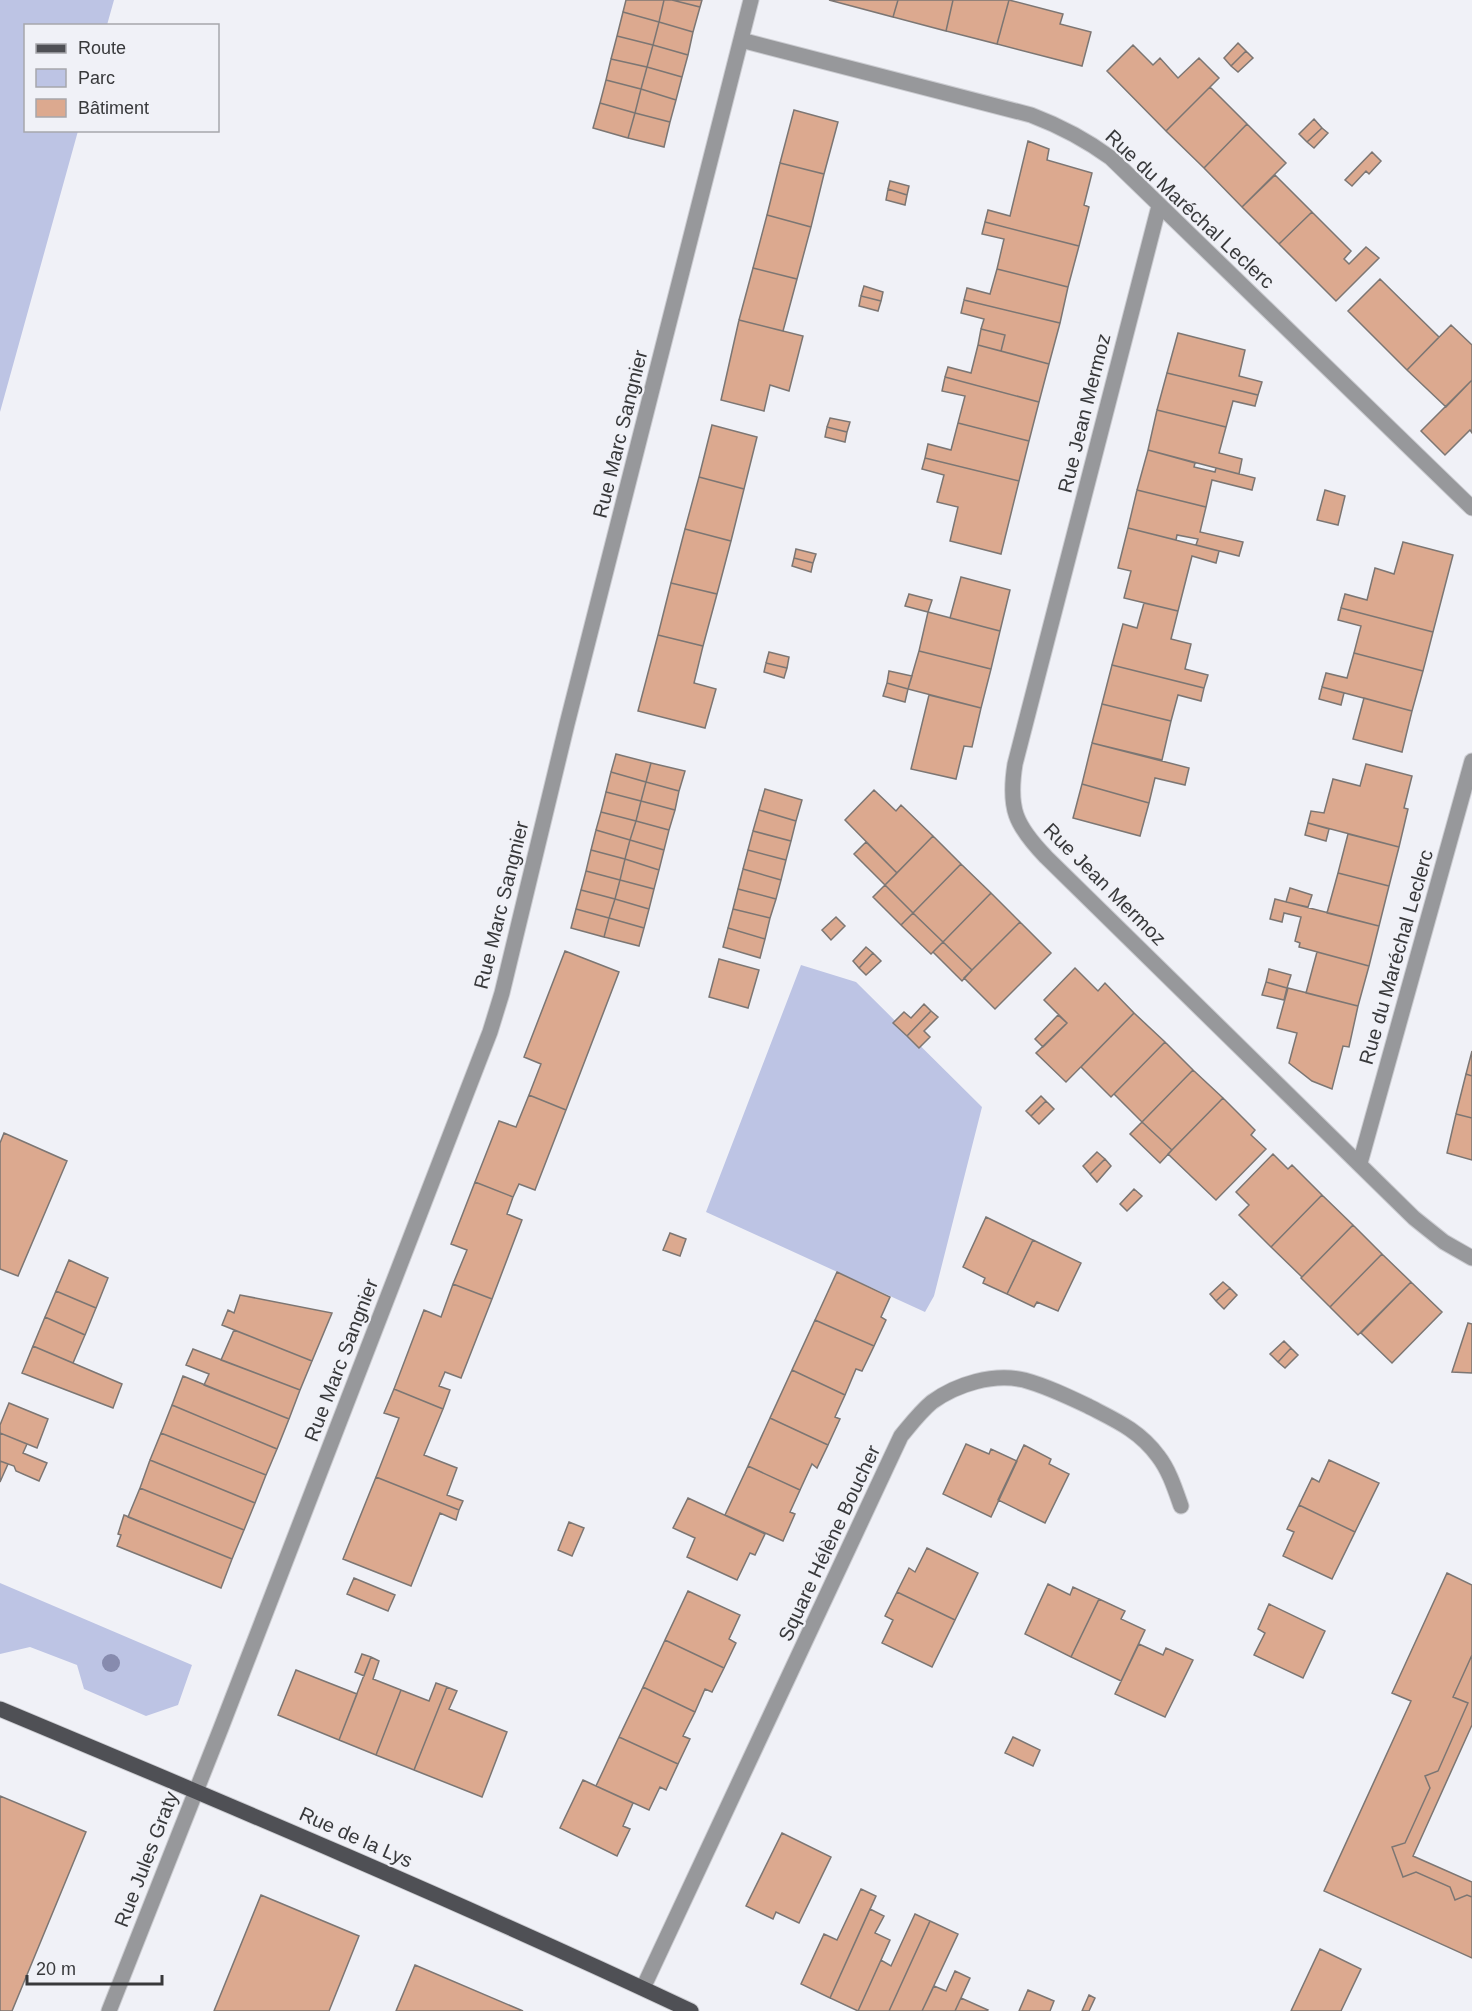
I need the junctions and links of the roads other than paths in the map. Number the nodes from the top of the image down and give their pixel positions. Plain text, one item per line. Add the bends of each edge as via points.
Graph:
1 (752, 0) edge
2 (741, 40) junction
3 (1159, 206) junction
4 (1472, 508) edge
5 (1472, 761) edge
6 (1360, 1163) junction
7 (1472, 1257) edge
8 (1181, 1506) dead end
9 (0, 1709) edge
10 (196, 1790) junction
11 (643, 1988) junction
12 (109, 2011) edge
13 (691, 2011) edge

1 - 2 street, Rue Marc Sangnier
2 - 3 street, Rue du Maréchal Leclerc via 1031,115 1064,128 1111,158
2 - 10 street, Rue Marc Sangnier via 490,1032
3 - 4 street, Rue du Maréchal Leclerc
3 - 6 street, Rue Jean Mermoz via 1015,764 1011,788 1015,813 1026,836
5 - 6 street, Rue du Maréchal Leclerc
6 - 7 street, Rue Jean Mermoz via 1414,1218 1444,1242
8 - 11 street, Square Hélène Boucher via 1159,1457 1130,1427 1046,1387 1021,1379 999,1378 974,1382 931,1403 901,1437
9 - 10 main road, Rue de la Lys
10 - 11 main road, Rue de la Lys
10 - 12 street, Rue Jules Graty
11 - 13 main road, Rue de la Lys

